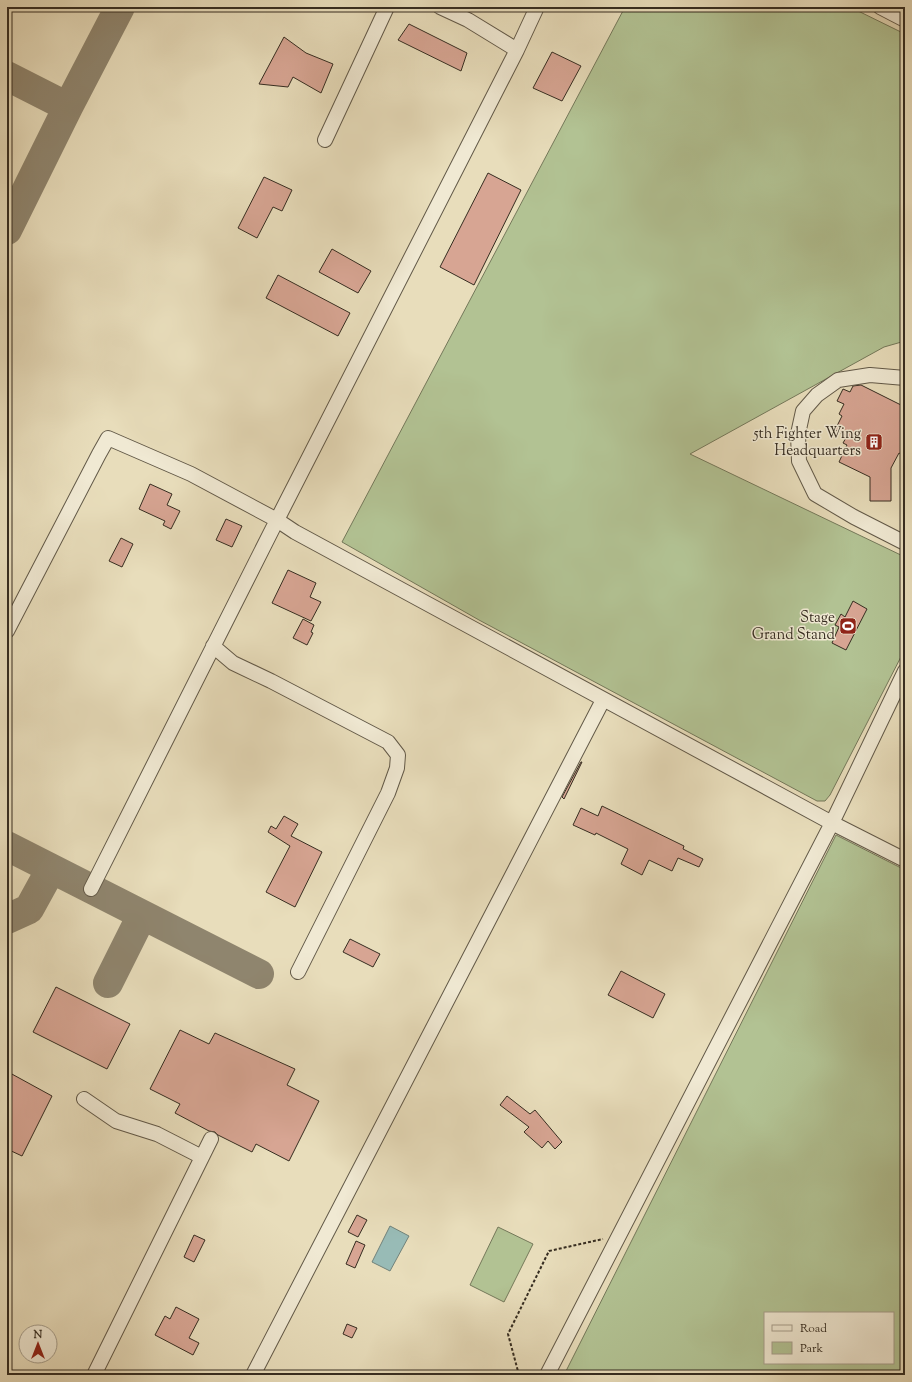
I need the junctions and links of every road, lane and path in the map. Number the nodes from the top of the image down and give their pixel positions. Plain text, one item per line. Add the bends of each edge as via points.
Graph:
1 (387, 7) edge
2 (440, 7) edge
3 (537, 7) edge
4 (880, 7) edge
5 (905, 20) edge
6 (517, 50) junction
7 (325, 140) dead end
8 (905, 378) edge
9 (277, 520) junction
10 (905, 543) edge
11 (7, 631) edge
12 (213, 646) junction
13 (905, 671) edge
14 (603, 700) junction
15 (832, 823) junction
16 (905, 860) edge
17 (91, 889) dead end
18 (298, 972) dead end
19 (84, 1099) dead end
20 (211, 1139) dead end
21 (202, 1157) junction
22 (619, 1235) junction
23 (94, 1375) edge
24 (253, 1375) edge
25 (519, 1375) edge
26 (547, 1375) edge

1 - 7 lane
2 - 6 lane via 468,20
3 - 6 lane
4 - 5 lane
6 - 9 lane
8 - 10 lane via 870,375 838,380 818,395 803,411 798,434 799,461 816,494
9 - 11 lane via 191,474 108,438
9 - 12 lane
9 - 14 lane
12 - 17 lane
12 - 18 lane via 233,663 388,742 398,755 398,768 388,793
13 - 15 lane
14 - 15 lane
14 - 24 lane
15 - 16 lane
15 - 22 lane
19 - 21 lane via 116,1121 157,1134
20 - 21 lane
21 - 23 lane
22 - 25 path via 549,1251 508,1334
22 - 26 lane

